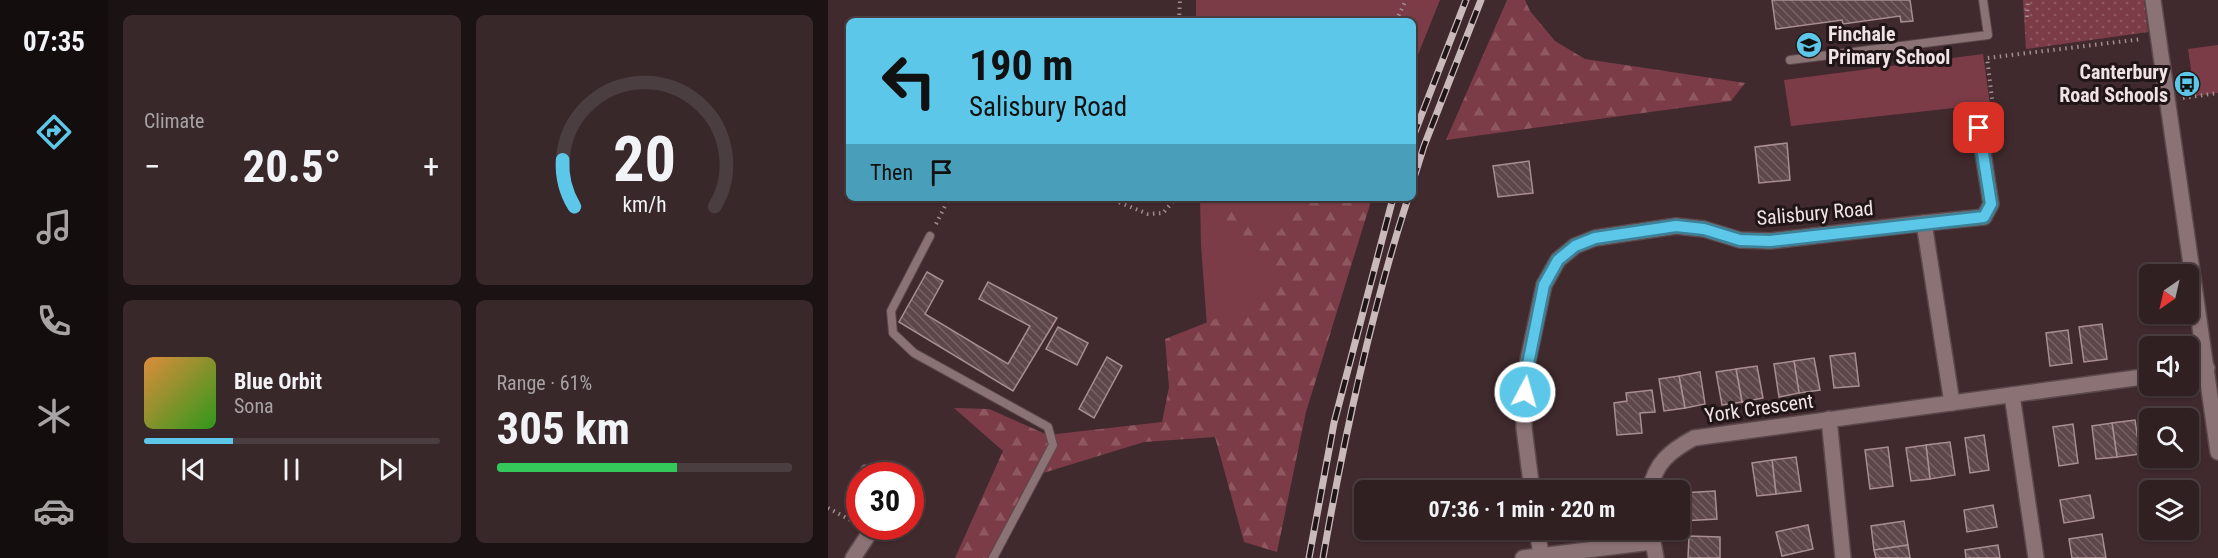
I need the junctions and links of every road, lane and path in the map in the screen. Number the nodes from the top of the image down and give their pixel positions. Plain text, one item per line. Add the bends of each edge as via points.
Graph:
1 (1180, 0) edge
2 (1406, 0) edge
3 (1983, 0) edge
4 (2028, 0) edge
5 (2153, 0) edge
6 (2027, 17) dead end
7 (1179, 18) edge
8 (1397, 18) edge
9 (2158, 37) junction
10 (1790, 60) dead end
11 (2218, 93) edge
12 (2168, 100) junction
13 (1979, 128) joint
14 (948, 201) edge
15 (1116, 201) edge
16 (1173, 201) edge
17 (1924, 223) junction
18 (930, 236) joint
19 (2207, 368) junction
20 (2199, 369) edge
21 (2139, 378) edge
22 (2012, 395) junction
23 (1952, 403) junction
24 (1829, 419) junction
25 (2218, 452) edge
26 (1531, 480) edge
27 (1652, 480) edge
28 (828, 508) edge
29 (846, 518) edge
30 (865, 540) edge
31 (1539, 540) edge
32 (1627, 540) edge
33 (1653, 540) edge
34 (1541, 554) junction
35 (853, 558) edge
36 (993, 558) edge
37 (1522, 558) edge
38 (1656, 558) edge
39 (1843, 558) edge
40 (2036, 558) edge

1 - 7 path
2 - 8 path
3 - 10 lane via 1988,35
4 - 6 path
5 - 9 street
9 - 12 street
9 - 13 path via 1987,58 1993,106
11 - 12 path
12 - 19 street
13 - 17 street, Salisbury Road via 1991,204 1984,217
14 - 18 path
15 - 16 path via 1148,214 1163,213
17 - 23 street
17 - 26 street, Salisbury Road via 1770,241 1740,240 1704,229 1676,226 1595,238 1575,246 1558,260 1544,285 1526,374 1524,428
18 - 36 lane via 891,311 893,333 914,353 1048,427 1053,444
19 - 20 street
19 - 25 street
21 - 22 street, York Crescent
22 - 23 street, York Crescent
22 - 40 street
23 - 24 street, York Crescent
24 - 27 street, York Crescent via 1694,438 1670,452
24 - 39 street, York Crescent
28 - 29 path
30 - 35 street
31 - 34 street
32 - 34 street
33 - 38 street
34 - 37 street

